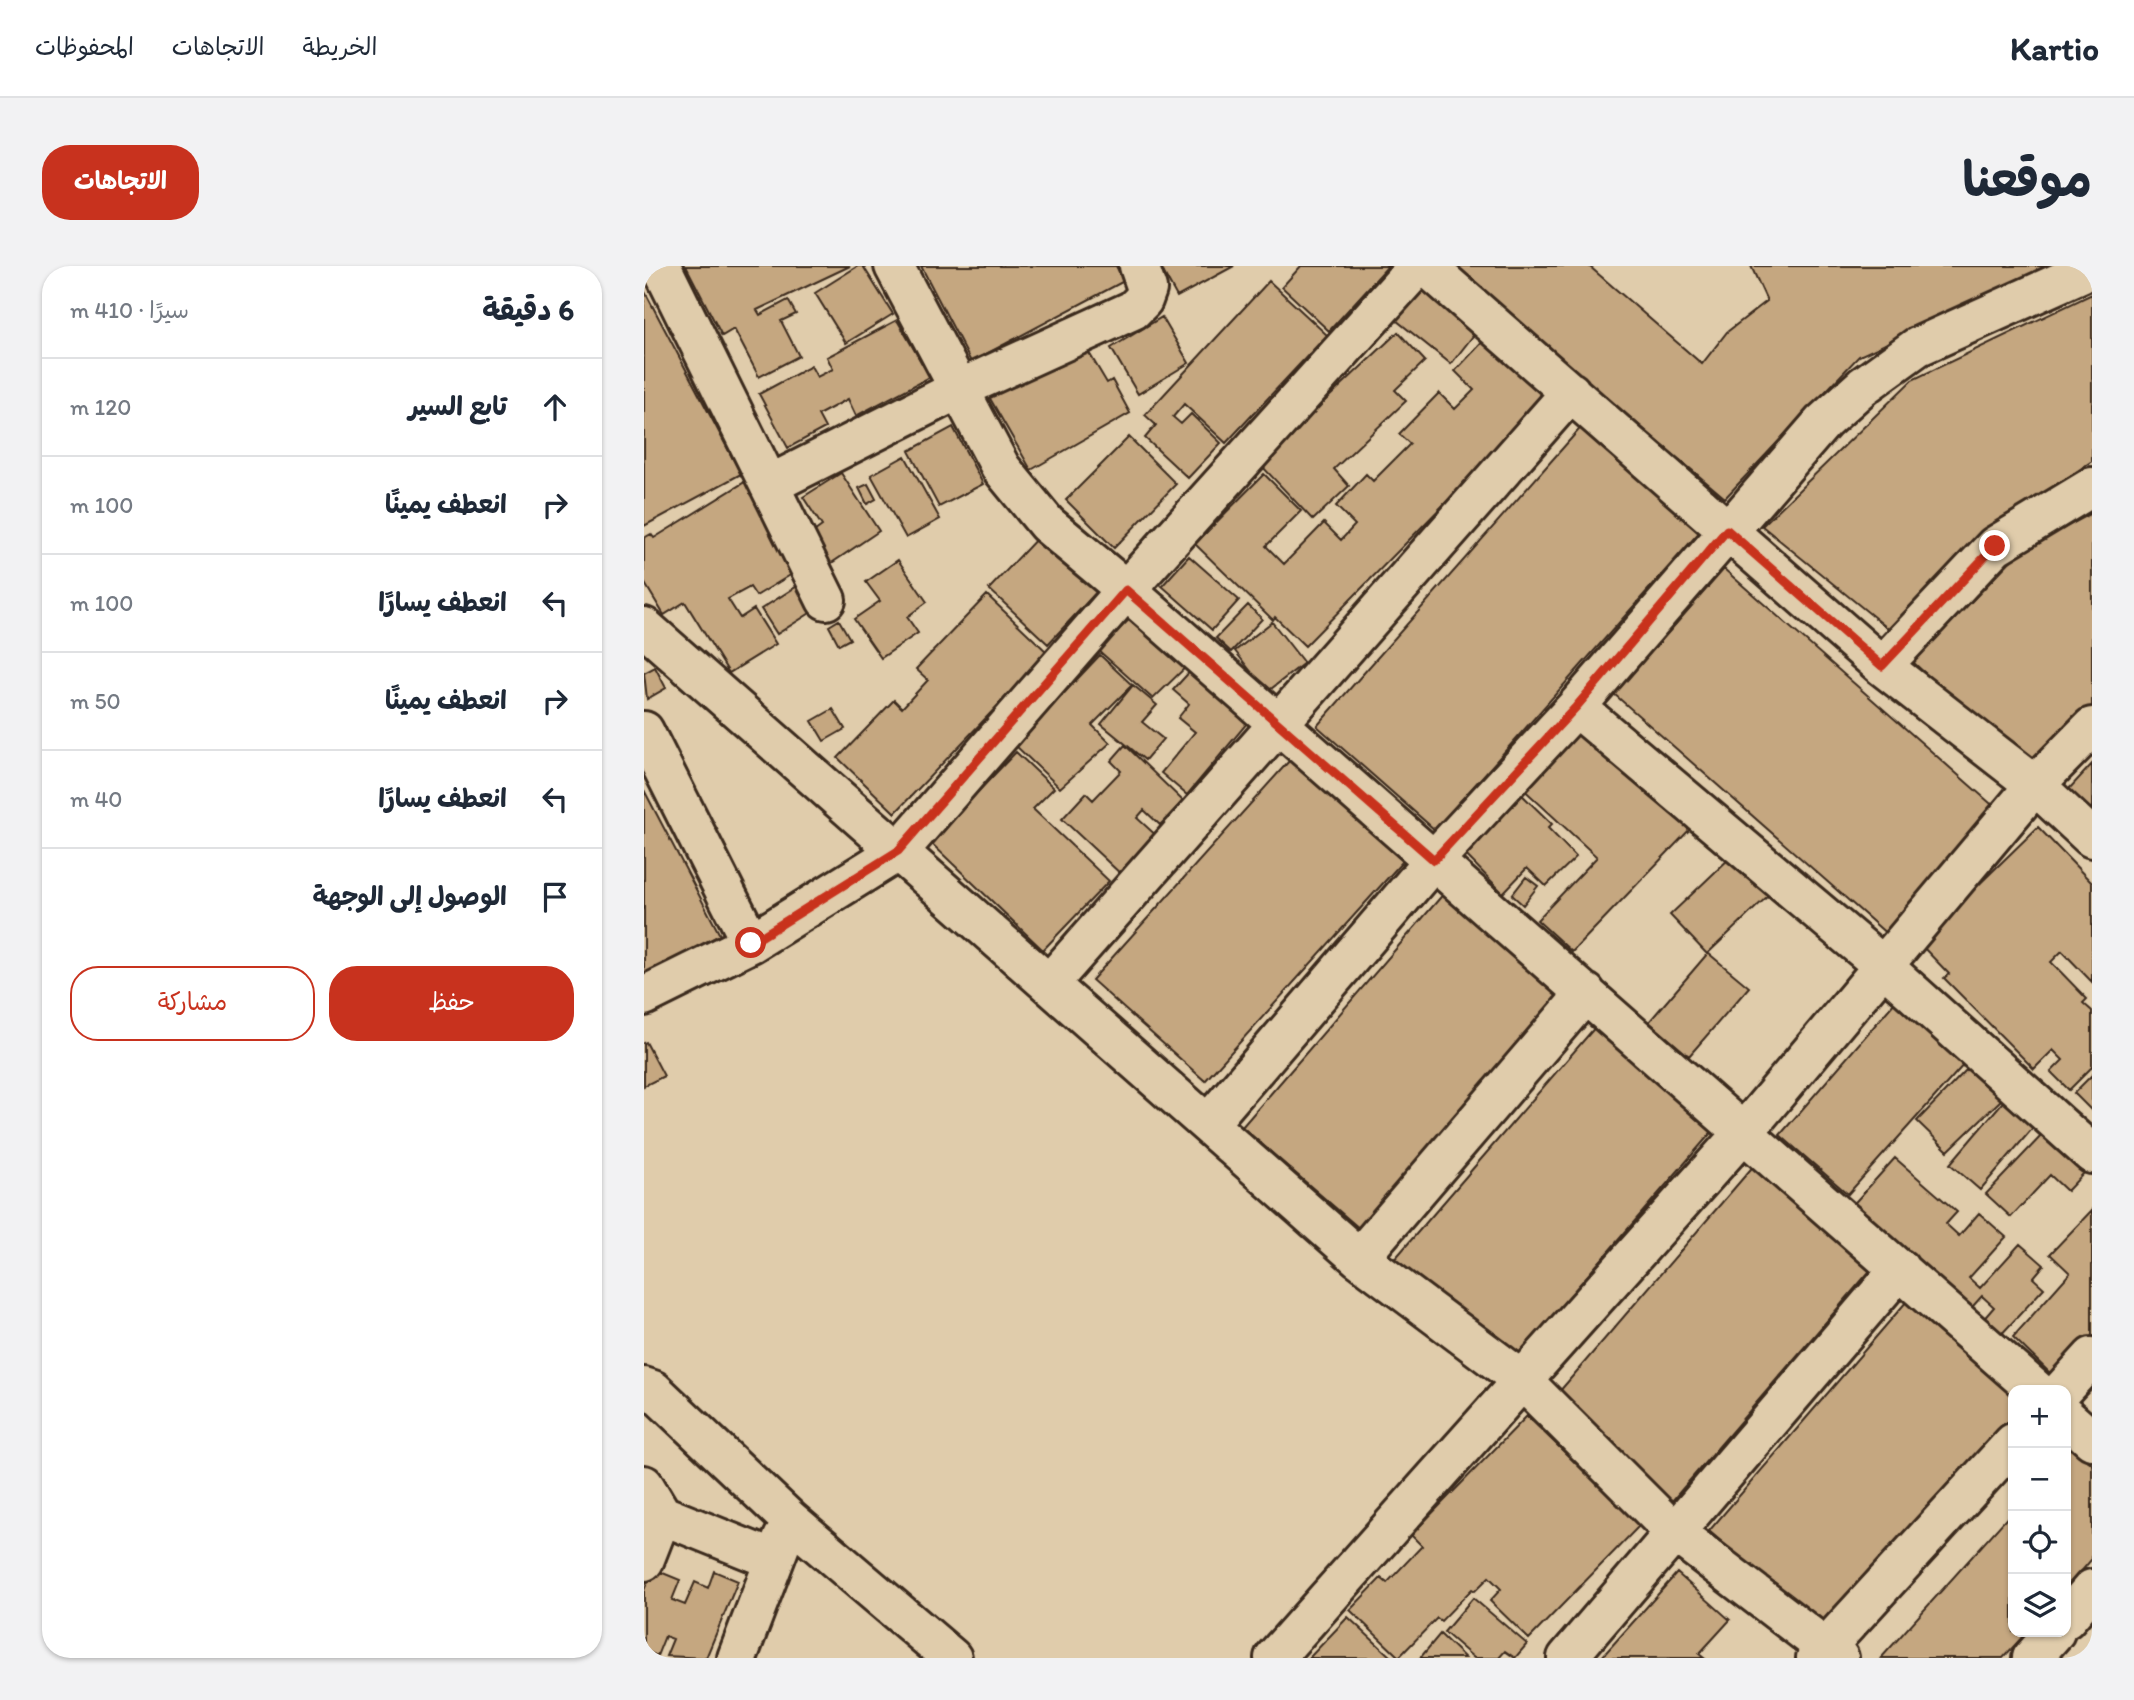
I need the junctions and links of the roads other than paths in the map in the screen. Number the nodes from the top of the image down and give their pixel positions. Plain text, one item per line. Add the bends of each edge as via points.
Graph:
1 (661, 266) edge
2 (894, 266) edge
3 (1139, 266) edge
4 (1418, 266) edge
5 (1426, 266) edge
6 (2092, 268) edge
7 (957, 390) junction
8 (1571, 393) junction
9 (769, 485) junction
10 (2092, 487) edge
11 (1727, 530) junction
12 (1126, 590) junction
13 (826, 600) dead end
14 (644, 627) edge
15 (1882, 666) junction
16 (1576, 707) junction
17 (1278, 723) junction
18 (2092, 727) edge
19 (644, 731) edge
20 (2035, 785) junction
21 (2092, 838) edge
22 (898, 851) junction
23 (1434, 860) junction
24 (751, 943) junction
25 (1882, 965) junction
26 (1049, 985) junction
27 (1586, 993) junction
28 (644, 996) edge
29 (1208, 1124) junction
30 (1743, 1133) junction
31 (2092, 1154) edge
32 (1359, 1258) junction
33 (1900, 1269) junction
34 (2092, 1357) edge
35 (1522, 1380) junction
36 (2030, 1385) edge
37 (2067, 1385) edge
38 (644, 1387) edge
39 (2071, 1421) edge
40 (2092, 1440) edge
41 (2009, 1448) edge
42 (653, 1500) edge
43 (790, 1520) junction
44 (1673, 1531) junction
45 (774, 1560) junction
46 (644, 1561) edge
47 (2092, 1589) edge
48 (2071, 1613) edge
49 (2050, 1637) edge
50 (1827, 1654) edge
51 (737, 1658) edge
52 (952, 1658) edge
53 (1274, 1658) edge
54 (1567, 1658) edge
55 (2032, 1658) edge

1 - 9 street
2 - 7 street
3 - 7 street via 1147,289 1133,310
4 - 12 street
5 - 8 street
6 - 11 street via 1917,347 1823,422
7 - 9 street
7 - 12 street via 1001,468 1029,505
8 - 11 street
8 - 17 street
9 - 13 street
10 - 15 street via 1995,546
11 - 15 street
11 - 16 street
12 - 17 street
12 - 22 street
14 - 22 street
15 - 20 street
16 - 23 street
16 - 25 street
17 - 23 street
17 - 26 street
18 - 20 street
19 - 24 street
20 - 21 street
20 - 25 street
22 - 24 street
22 - 26 street
23 - 27 street
23 - 29 street
24 - 28 street
25 - 30 street
25 - 31 street
26 - 29 street
27 - 30 street
27 - 32 street
29 - 32 street
30 - 33 street
30 - 35 street
32 - 35 street
33 - 36 street
33 - 44 street
34 - 37 street
35 - 44 street
35 - 53 street
38 - 43 street via 653,1390
39 - 40 street
41 - 50 street
42 - 45 street
42 - 46 street
43 - 45 street
43 - 52 street
44 - 50 street
44 - 54 street
45 - 51 street
47 - 48 street
49 - 55 street

